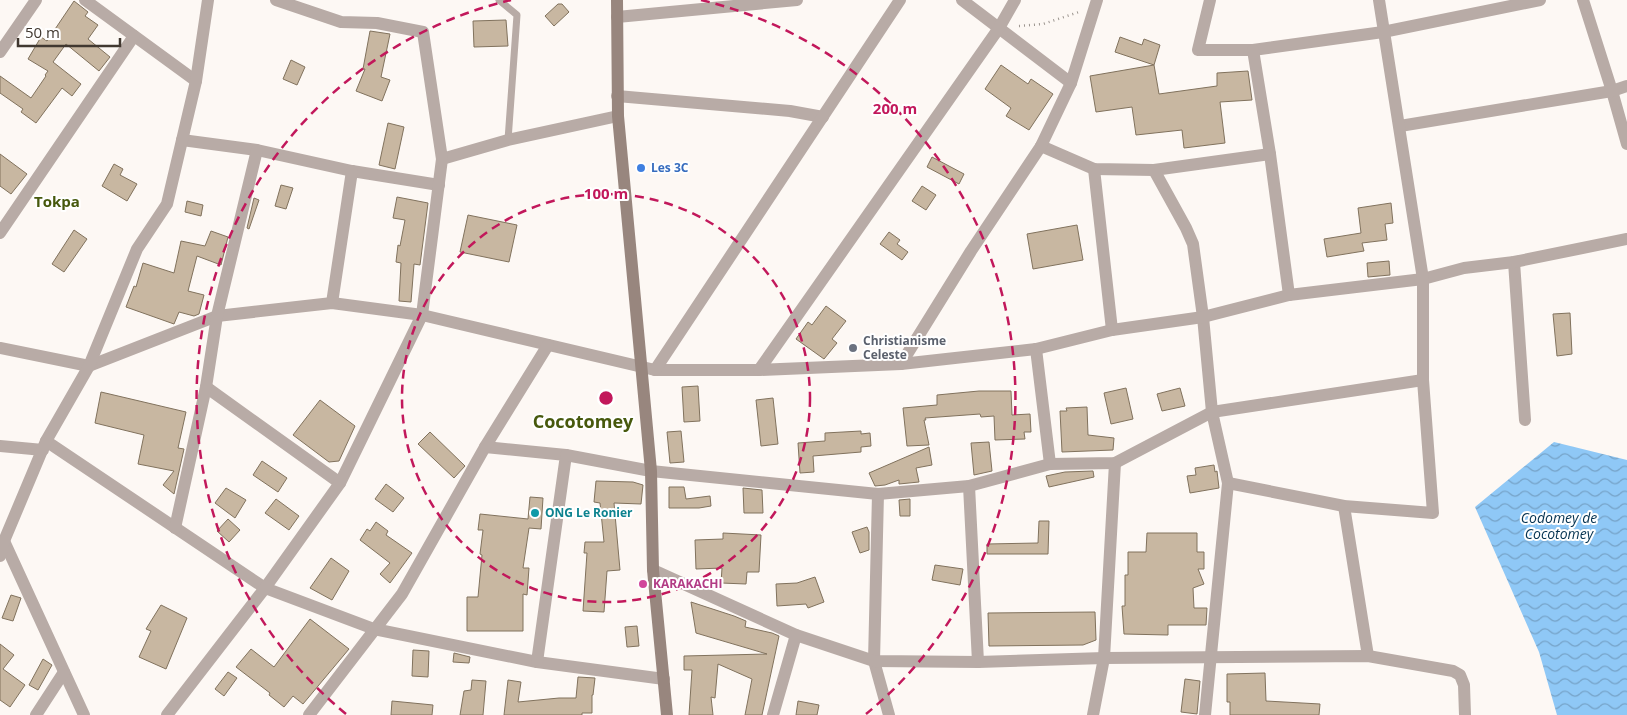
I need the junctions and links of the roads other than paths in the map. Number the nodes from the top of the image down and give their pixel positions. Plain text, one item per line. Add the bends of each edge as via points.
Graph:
1 (36, 0) edge
2 (85, 0) edge
3 (208, 0) edge
4 (499, 0) edge
5 (617, 0) edge
6 (797, 0) edge
7 (900, 0) edge
8 (962, 0) edge
9 (1014, 0) edge
10 (1210, 0) edge
11 (1379, 0) edge
12 (1540, 0) edge
13 (1583, 0) edge
14 (284, 2) edge
15 (1096, 3) edge
16 (617, 17) junction
17 (999, 28) junction
18 (1384, 32) junction
19 (134, 36) junction
20 (1253, 50) junction
21 (0, 52) edge
22 (196, 81) junction
23 (1071, 83) junction
24 (1627, 86) edge
25 (1612, 91) junction
26 (617, 96) junction
27 (618, 116) junction
28 (823, 117) junction
29 (1400, 126) junction
30 (182, 140) junction
31 (508, 140) junction
32 (1627, 144) edge
33 (1041, 146) junction
34 (257, 150) junction
35 (1270, 154) junction
36 (442, 159) junction
37 (1094, 169) junction
38 (1154, 170) junction
39 (352, 171) junction
40 (439, 185) junction
41 (0, 233) edge
42 (1627, 239) edge
43 (1514, 262) junction
44 (1423, 279) junction
45 (1289, 296) junction
46 (332, 303) junction
47 (422, 315) junction
48 (217, 316) junction
49 (1202, 316) junction
50 (1112, 330) junction
51 (548, 345) junction
52 (0, 348) edge
53 (1036, 349) junction
54 (901, 364) junction
55 (89, 366) junction
56 (642, 366) junction
57 (655, 370) junction
58 (759, 370) junction
59 (1423, 380) junction
60 (206, 387) junction
61 (1212, 412) junction
62 (1525, 420) dead end
63 (45, 445) junction
64 (0, 446) edge
65 (485, 447) junction
66 (566, 455) junction
67 (1115, 463) junction
68 (1050, 464) junction
69 (651, 471) junction
70 (340, 483) junction
71 (1228, 483) junction
72 (969, 486) junction
73 (878, 494) junction
74 (1344, 506) junction
75 (176, 528) junction
76 (4, 541) junction
77 (0, 556) edge
78 (653, 570) junction
79 (265, 588) junction
80 (374, 629) junction
81 (796, 635) junction
82 (1368, 656) junction
83 (1104, 658) junction
84 (1211, 658) junction
85 (874, 661) junction
86 (537, 662) junction
87 (978, 662) junction
88 (64, 672) junction
89 (664, 679) junction
90 (36, 715) edge
91 (84, 715) edge
92 (167, 715) edge
93 (309, 715) edge
94 (667, 715) edge
95 (773, 715) edge
96 (889, 715) edge
97 (1093, 715) edge
98 (1205, 715) edge
99 (1465, 715) edge

1 - 21 street
2 - 19 street
3 - 22 street
4 - 31 lane via 517,15
5 - 16 main road
6 - 16 street
7 - 28 street
8 - 17 street
9 - 17 street
10 - 20 street via 1198,50
11 - 18 street
12 - 18 street
13 - 25 street
14 - 36 street via 341,22 377,22 423,32
15 - 23 street
16 - 26 main road
17 - 23 street
17 - 58 street
18 - 20 street
18 - 29 street
19 - 22 street
19 - 41 street
20 - 35 street
22 - 30 street
23 - 33 street
24 - 25 street
25 - 29 street
25 - 32 street
26 - 27 main road
26 - 28 street via 790,111
27 - 31 street
27 - 56 main road
28 - 57 street
29 - 44 street
30 - 34 street
30 - 55 street via 167,204 137,250
31 - 36 street
33 - 37 street
33 - 54 street
34 - 39 street
34 - 48 street
35 - 38 street
35 - 45 street
36 - 40 street
37 - 38 street
37 - 50 street
38 - 49 street via 1193,244
39 - 40 street
39 - 46 street
40 - 47 street
42 - 43 street
43 - 44 street via 1464,268
43 - 62 street
44 - 45 street
44 - 59 street
45 - 49 street
46 - 47 street
46 - 48 street
47 - 51 street
47 - 70 street
48 - 55 street
48 - 60 street
49 - 50 street
49 - 61 street
50 - 53 street
51 - 56 street
51 - 65 street
52 - 55 street
53 - 54 street
53 - 68 street
54 - 58 street
55 - 63 street
56 - 57 street
56 - 69 main road
57 - 58 street
59 - 61 street
59 - 74 street via 1433,513
60 - 70 street
60 - 75 street
61 - 67 street
61 - 71 street
63 - 64 street
63 - 75 street
63 - 76 street
65 - 66 street
65 - 80 street via 402,594
66 - 69 street
66 - 86 street
67 - 68 street
67 - 83 street
68 - 72 street
69 - 73 street
69 - 78 main road
70 - 79 street
71 - 74 street
71 - 84 street
72 - 73 street
72 - 87 street
73 - 85 street
74 - 82 street
75 - 79 street
76 - 77 street
76 - 88 street
78 - 81 street
78 - 89 main road
79 - 80 street
79 - 92 street
80 - 86 street
80 - 93 street
81 - 85 street
81 - 95 street
82 - 84 street
82 - 99 street via 1460,675 1464,685
83 - 84 street
83 - 87 street
83 - 97 street
84 - 98 street
85 - 87 street
85 - 96 street
86 - 89 street
88 - 90 street
88 - 91 street
89 - 94 main road

